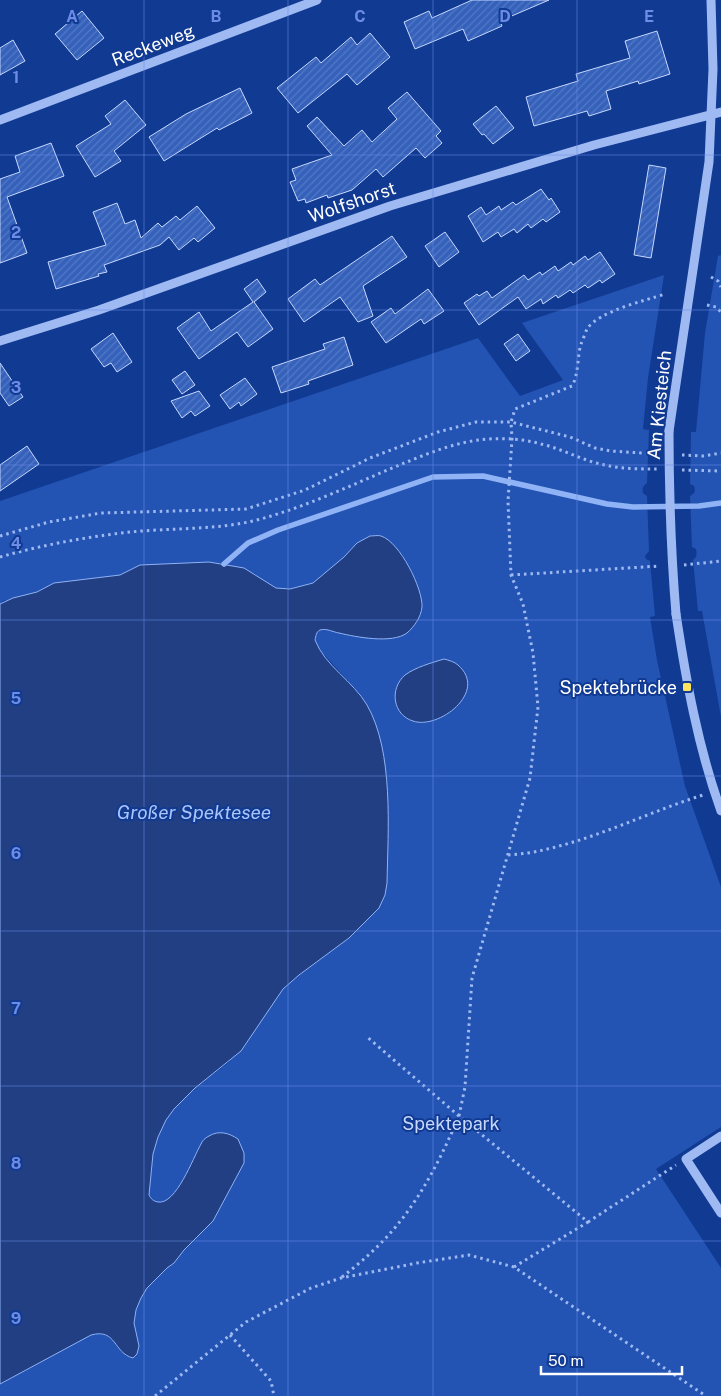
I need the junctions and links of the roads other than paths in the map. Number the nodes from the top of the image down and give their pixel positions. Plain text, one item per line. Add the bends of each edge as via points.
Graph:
1 (317, 0) edge
2 (710, 0) edge
3 (716, 113) edge
4 (0, 120) edge
5 (0, 341) edge
6 (721, 780) edge
7 (713, 787) junction
8 (721, 811) edge
9 (721, 1136) edge
10 (721, 1213) edge

1 - 4 street, Reckeweg
2 - 3 street, Am Kiesteich
3 - 5 street, Wolfshorst via 390,206 99,310
3 - 7 street, Am Kiesteich, bridge via 669,431 671,556 676,614 687,687
6 - 7 street
7 - 8 street, Am Kiesteich
9 - 10 street via 686,1159

